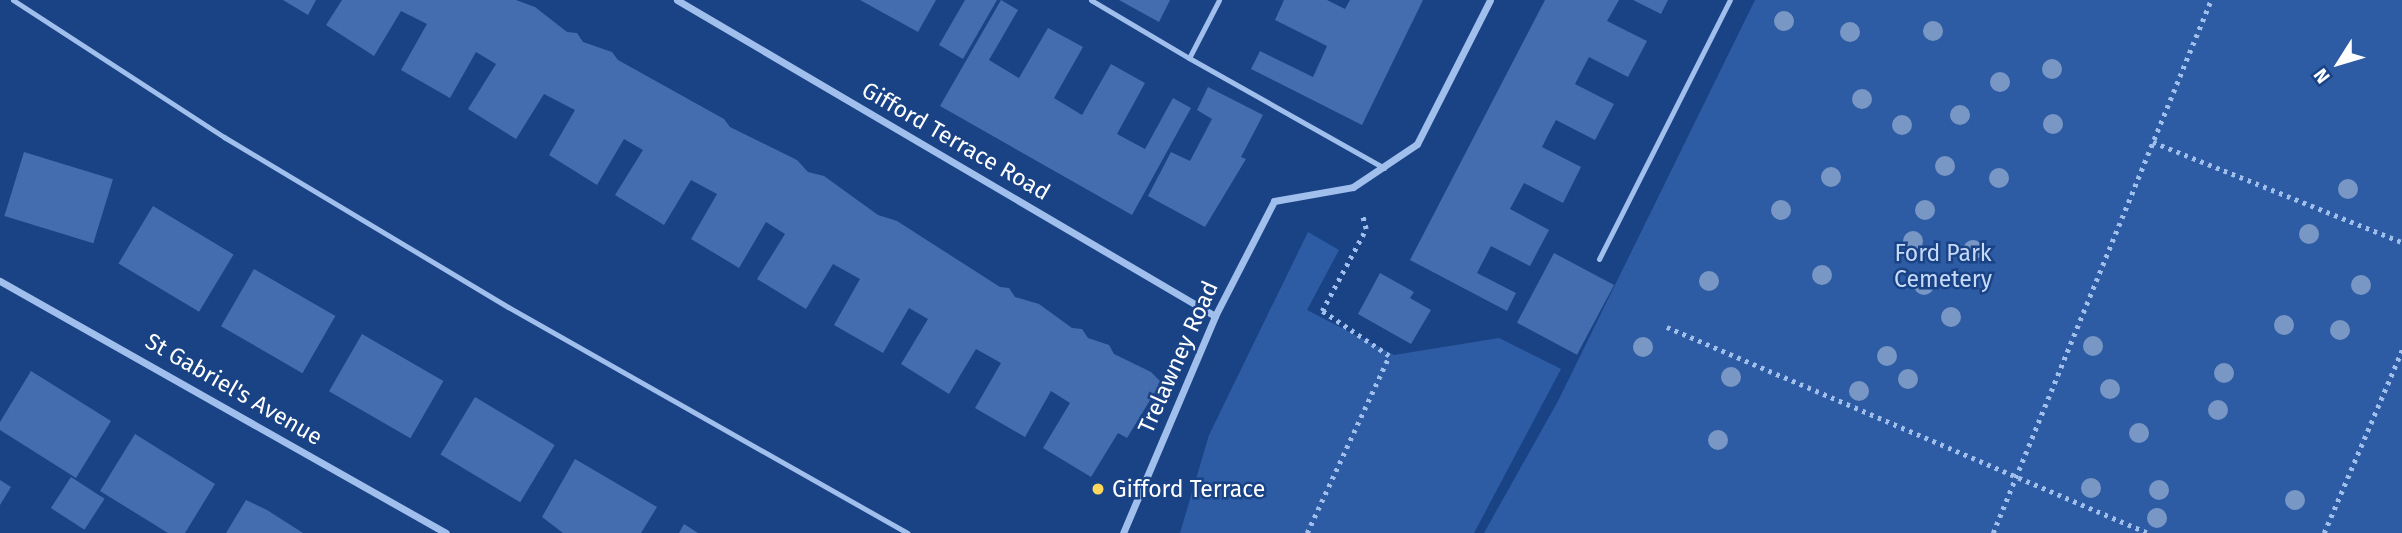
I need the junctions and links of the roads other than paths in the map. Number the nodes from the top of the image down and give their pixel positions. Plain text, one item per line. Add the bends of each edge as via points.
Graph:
1 (13, 0) edge
2 (677, 0) edge
3 (1091, 0) edge
4 (1219, 0) edge
5 (1490, 0) edge
6 (1730, 0) edge
7 (1189, 58) junction
8 (1384, 168) junction
9 (1599, 259) dead end
10 (0, 281) edge
11 (1215, 316) junction
12 (446, 533) edge
13 (908, 533) edge
14 (1123, 533) edge

1 - 13 lane via 224,137 496,300
2 - 11 street, Gifford Terrace Road
3 - 7 lane
4 - 7 lane
5 - 8 street via 1417,144
6 - 9 lane
7 - 8 lane
8 - 11 street, Trelawney Road via 1353,187 1275,201
10 - 12 street, St Gabriel's Avenue
11 - 14 street, Trelawney Road

